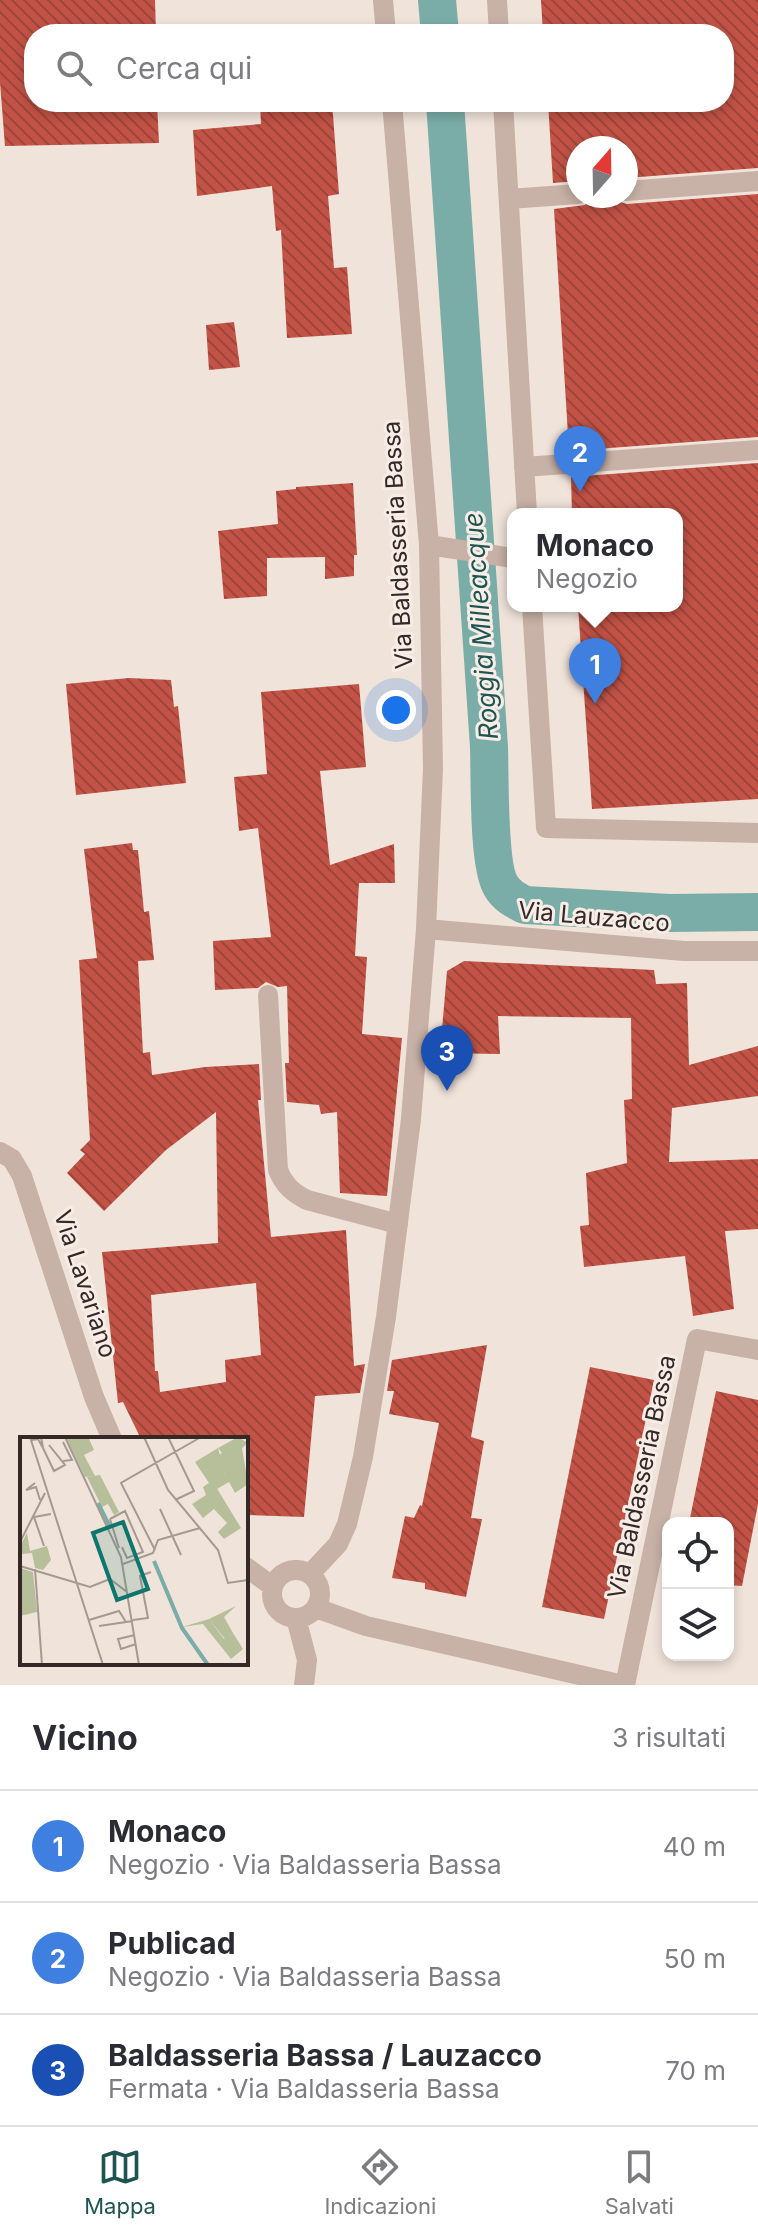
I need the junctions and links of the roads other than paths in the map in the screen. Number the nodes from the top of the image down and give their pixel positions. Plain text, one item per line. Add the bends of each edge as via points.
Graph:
1 (383, 0) edge
2 (497, 0) edge
3 (385, 24) edge
4 (498, 24) edge
5 (393, 112) edge
6 (504, 112) edge
7 (758, 181) edge
8 (638, 190) edge
9 (566, 195) edge
10 (509, 199) junction
11 (758, 450) edge
12 (524, 467) junction
13 (527, 508) edge
14 (438, 546) junction
15 (507, 557) edge
16 (532, 612) edge
17 (758, 833) edge
18 (426, 929) junction
19 (758, 951) edge
20 (268, 995) dead end
21 (0, 1152) edge
22 (398, 1224) junction
23 (758, 1350) edge
24 (111, 1437) edge
25 (248, 1568) edge
26 (310, 1574) junction
27 (272, 1586) junction
28 (316, 1608) junction
29 (296, 1618) junction
30 (304, 1685) edge
31 (624, 1685) edge

1 - 3 street
2 - 4 street
5 - 14 street, Via Baldasseria Bassa
6 - 10 street
7 - 8 street
9 - 10 street
10 - 12 street
11 - 12 street
12 - 13 street
14 - 15 street
14 - 18 street, Via Baldasseria Bassa
16 - 17 street via 546,828
18 - 19 street, Via Lauzacco via 684,951
18 - 22 street, Via Baldasseria Bassa
20 - 22 street via 281,1179 307,1200
21 - 24 street, Via Lavariano via 12,1159 22,1176
22 - 26 street, Via Baldasseria Bassa via 366,1441 350,1510 338,1544
23 - 31 street, Via Baldasseria Bassa via 697,1339
25 - 27 street
26 - 27 street via 287,1571
26 - 28 street via 320,1590
27 - 29 street via 273,1604
28 - 29 street
28 - 31 street, Via Baldasseria Bassa via 366,1626
29 - 30 street via 307,1660

